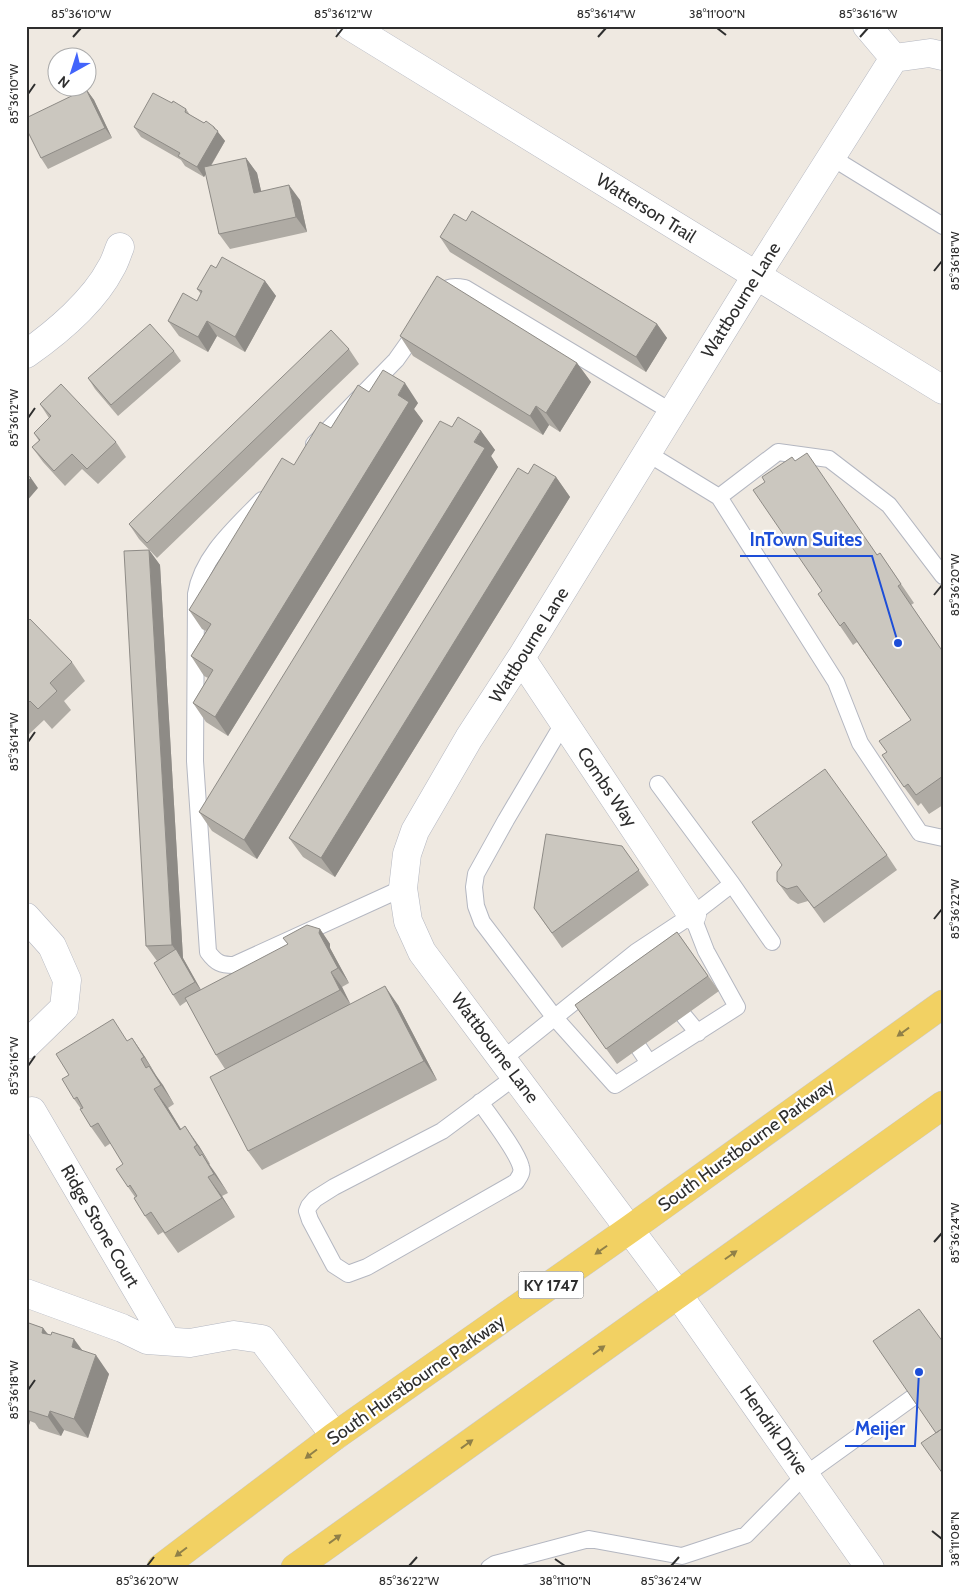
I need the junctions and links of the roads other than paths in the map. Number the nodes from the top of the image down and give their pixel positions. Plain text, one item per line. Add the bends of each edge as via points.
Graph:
1 (350, 26) edge
2 (867, 26) edge
3 (943, 56) edge
4 (894, 58) junction
5 (831, 158) junction
6 (943, 226) edge
7 (120, 247) dead end
8 (756, 276) junction
9 (26, 354) edge
10 (943, 390) edge
11 (672, 412) junction
12 (647, 453) junction
13 (302, 457) edge
14 (275, 486) edge
15 (719, 497) junction
16 (943, 576) edge
17 (521, 658) junction
18 (564, 722) junction
19 (658, 784) dead end
20 (943, 838) edge
21 (732, 884) junction
22 (403, 888) junction
23 (692, 915) junction
24 (26, 917) edge
25 (772, 942) dead end
26 (636, 952) junction
27 (646, 966) edge
28 (943, 1004) edge
29 (684, 1016) dead end
30 (555, 1018) junction
31 (698, 1033) junction
32 (26, 1045) edge
33 (639, 1048) dead end
34 (648, 1064) junction
35 (509, 1068) junction
36 (480, 1102) junction
37 (943, 1105) edge
38 (32, 1111) dead end
39 (630, 1229) junction
40 (26, 1293) edge
41 (677, 1293) junction
42 (167, 1341) junction
43 (912, 1398) edge
44 (335, 1436) junction
45 (805, 1475) junction
46 (494, 1566) edge
47 (161, 1568) edge
48 (295, 1568) edge
49 (870, 1568) edge

1 - 8 street, Watterson Trail
2 - 4 street
3 - 4 street via 930,53
4 - 5 street, Wattbourne Lane
5 - 6 lane
5 - 8 street, Wattbourne Lane
7 - 9 street via 94,294 61,327
8 - 10 street, Watterson Trail
8 - 11 street, Wattbourne Lane
11 - 12 street, Wattbourne Lane
11 - 13 lane via 465,288 453,286 444,290 396,360
12 - 15 lane
12 - 17 street, Wattbourne Lane
14 - 22 lane via 213,556 200,575 196,594 196,761 208,952 215,962 234,965
15 - 16 lane via 778,452 829,459 889,505
15 - 20 lane via 836,682 865,751 920,833
17 - 18 street, Combs Way
17 - 22 street, Wattbourne Lane via 469,738 415,831 407,854
18 - 23 street, Combs Way
18 - 30 lane via 476,874 474,887 482,922
19 - 21 lane
21 - 23 lane
21 - 25 lane
22 - 35 street, Wattbourne Lane via 408,921 422,952
23 - 26 lane
23 - 31 lane via 706,951 737,1007
24 - 32 street via 52,946 67,980 64,1008
26 - 27 lane
26 - 30 lane via 602,989
28 -> 39 main road, South Hurstbourne Parkway / KY 1747
29 - 31 lane
30 - 34 lane via 615,1085
30 - 35 lane
31 - 34 lane
33 - 34 lane
35 - 36 lane
35 - 39 street, Wattbourne Lane
36 - 36 lane via 442,1131 315,1199 307,1211 334,1265 348,1274 367,1267 516,1182 522,1168
41 -> 37 main road
38 - 42 street, Ridge Stone Court
39 - 41 street, Wattbourne Lane
39 -> 44 main road, South Hurstbourne Parkway / KY 1747
40 - 42 street via 147,1340
41 - 45 street, Hendrik Drive
48 -> 41 main road
42 - 44 street via 190,1343 234,1335 262,1339
43 - 45 lane
44 -> 47 main road, South Hurstbourne Parkway / KY 1747
45 - 46 lane via 746,1535 682,1556 589,1539
45 - 49 street, Hendrik Drive

